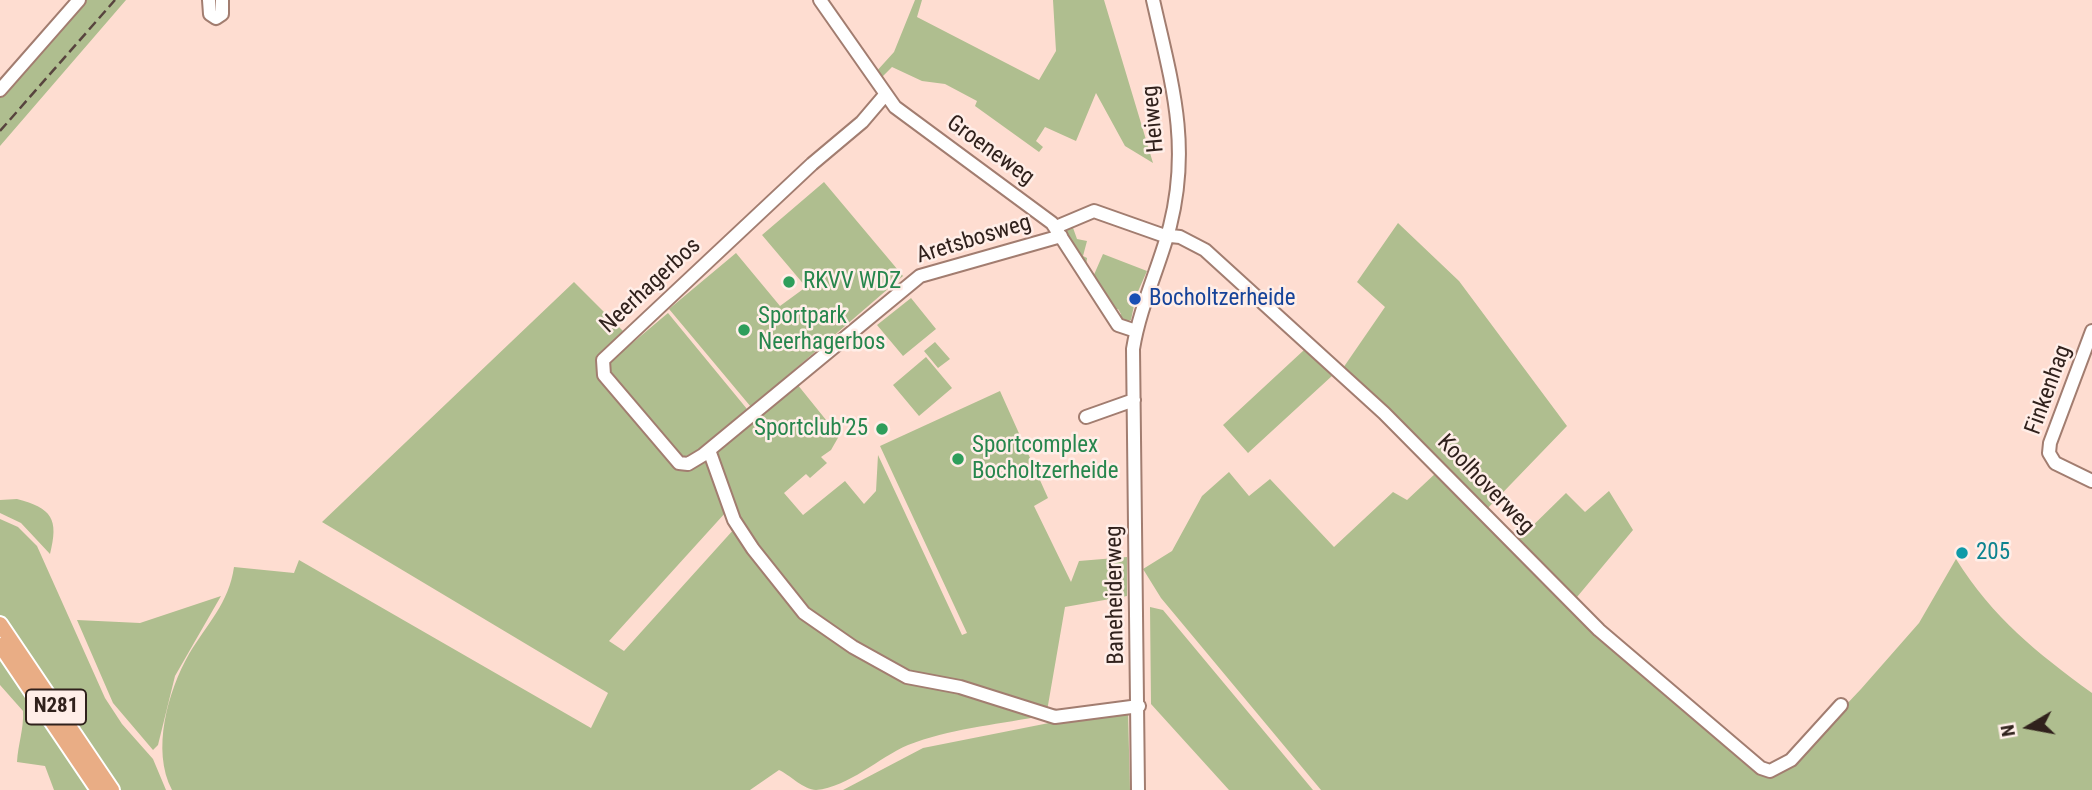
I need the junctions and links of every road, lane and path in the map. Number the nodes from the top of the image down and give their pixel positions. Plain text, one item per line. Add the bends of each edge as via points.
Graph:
1 (79, 0) edge
2 (209, 0) edge
3 (222, 0) edge
4 (820, 0) edge
5 (1153, 0) edge
6 (0, 90) edge
7 (885, 95) junction
8 (1058, 232) junction
9 (1167, 234) junction
10 (1136, 331) junction
11 (2092, 331) edge
12 (1133, 400) junction
13 (1086, 416) dead end
14 (709, 450) junction
15 (2092, 481) edge
16 (0, 624) edge
17 (0, 645) edge
18 (1841, 705) dead end
19 (1139, 706) junction
20 (98, 790) edge
21 (112, 790) edge
22 (1138, 790) edge

1 - 6 street
2 - 3 street via 210,14 219,18
4 - 7 street, Groeneweg
5 - 9 street, Heiweg via 1179,118 1178,176
7 - 8 street, Groeneweg via 905,116
7 - 14 street, Neerhagerbos via 862,122 605,357 602,372 678,463 690,464
8 - 9 street, Aretsbosweg via 1094,211
8 - 10 street, Groeneweg via 1118,325
8 - 14 street, Aretsbosweg via 919,276
9 - 10 street, Baneheiderweg
9 - 18 street, Koolhoverweg via 1190,241 1211,255 1399,427 1599,630 1754,763 1770,771 1792,758
10 - 12 street, Baneheiderweg
11 - 15 street, Finkenhag via 2049,453 2056,463
12 - 13 street
12 - 19 street, Baneheiderweg
14 - 19 street via 734,520 773,577 804,613 853,647 907,677 960,687 1060,717
16 - 21 main road, N281
17 - 20 main road, N281
19 - 22 street, Baneheiderweg

